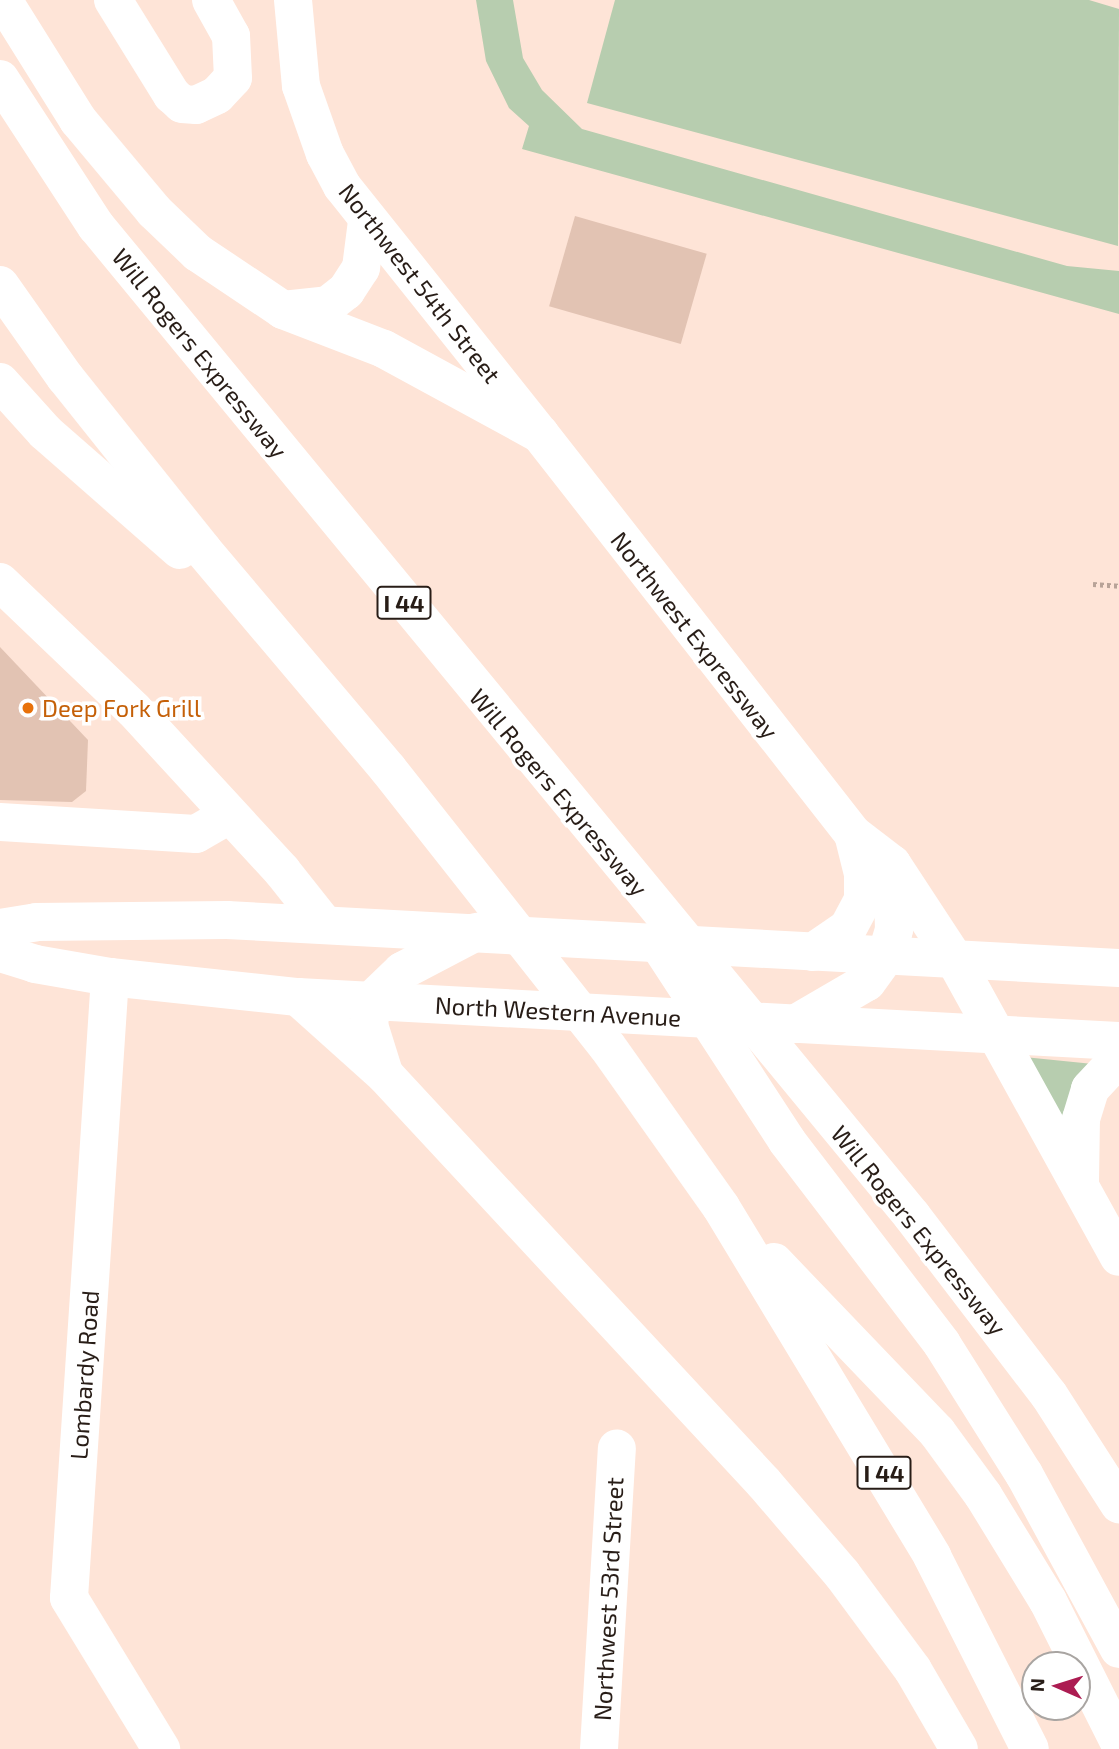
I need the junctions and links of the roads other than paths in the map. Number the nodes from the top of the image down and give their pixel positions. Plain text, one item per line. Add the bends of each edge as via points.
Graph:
1 (113, 0) edge
2 (211, 0) edge
3 (293, 0) edge
4 (7, 8) edge
5 (0, 79) edge
6 (367, 221) junction
7 (0, 285) edge
8 (283, 310) junction
9 (0, 382) edge
10 (540, 434) junction
11 (0, 582) edge
12 (268, 626) junction
13 (561, 795) junction
14 (229, 815) junction
15 (0, 822) edge
16 (853, 834) junction
17 (892, 864) junction
18 (324, 925) junction
19 (0, 928) edge
20 (434, 939) junction
21 (813, 952) junction
22 (0, 953) edge
23 (886, 957) junction
24 (955, 960) junction
25 (1119, 968) edge
26 (110, 976) junction
27 (298, 997) junction
28 (372, 1000) junction
29 (811, 1020) junction
30 (997, 1035) junction
31 (1119, 1041) edge
32 (1119, 1058) edge
33 (385, 1075) junction
34 (1080, 1186) junction
35 (721, 1207) junction
36 (1119, 1257) edge
37 (617, 1449) dead end
38 (1119, 1504) edge
39 (1119, 1649) edge
40 (1119, 1742) edge
41 (161, 1749) edge
42 (599, 1749) edge
43 (959, 1749) edge
44 (1030, 1749) edge

1 - 2 main road via 172,95 182,104 196,105 217,95 233,78 231,36
3 - 6 main road, Northwest 54th Street via 295,50 312,121 330,165
4 - 8 main road via 78,120 154,211 198,253
5 - 13 main road, Will Rogers Expressway / I 44 via 96,226
6 - 8 main road via 361,268 346,291 328,305
6 - 10 main road, Northwest 54th Street
7 - 12 main road, I 44 via 65,377
8 - 10 main road via 384,349
9 - 12 main road via 45,432
10 - 16 main road, Northwest Expressway
11 - 14 main road via 134,710
12 - 35 main road, I 44 via 607,1046
13 - 38 main road, Will Rogers Expressway / I 44 via 912,1216 1049,1395
13 - 39 main road via 787,1141 942,1344 1037,1497
14 - 15 main road via 196,834
14 - 18 main road via 282,870
16 - 17 main road, Northwest Expressway
16 - 21 main road, Northwest Expressway via 863,874 863,900 849,928
17 - 23 main road via 894,930
17 - 24 main road, Northwest Expressway
18 - 19 main road via 227,920 36,922
18 - 20 main road
20 - 21 main road via 476,932
20 - 28 main road
21 - 23 main road
22 - 26 main road, North Western Avenue via 35,964
23 - 24 main road
23 - 29 main road via 867,982
24 - 25 main road
24 - 30 main road, Northwest Expressway
26 - 27 main road, North Western Avenue
26 - 41 main road, Lombardy Road via 69,1598
27 - 28 main road, North Western Avenue
27 - 33 main road
28 - 29 main road, North Western Avenue
28 - 33 main road via 371,1035
29 - 30 main road, North Western Avenue
30 - 31 main road, North Western Avenue
30 - 34 main road, Northwest Expressway
32 - 34 main road via 1090,1089 1081,1119
33 - 43 main road via 842,1574 913,1670
34 - 36 main road, Northwest Expressway
35 - 40 main road via 937,1432 983,1495 1048,1601
35 - 44 main road, I 44 via 932,1556
37 - 42 main road, Northwest 53rd Street

